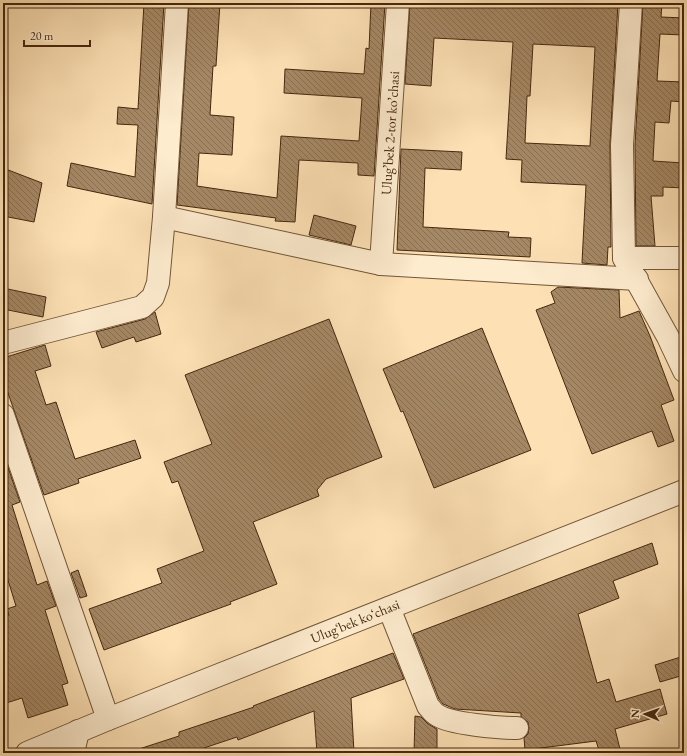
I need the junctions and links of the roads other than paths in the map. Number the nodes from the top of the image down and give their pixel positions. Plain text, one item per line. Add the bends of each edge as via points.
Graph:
1 (177, 3) edge
2 (398, 3) edge
3 (631, 3) edge
4 (164, 217) junction
5 (624, 258) junction
6 (684, 258) edge
7 (381, 264) junction
8 (637, 279) junction
9 (7, 338) edge
10 (684, 371) edge
11 (3, 415) edge
12 (684, 491) edge
13 (389, 608) junction
14 (108, 719) junction
15 (517, 728) dead end
16 (78, 731) junction
17 (27, 753) edge
18 (73, 753) edge

1 - 4 street
2 - 7 street, Ulugʼbek 2-tor koʼchasi
3 - 5 street via 622,145
4 - 7 street
4 - 9 street via 158,283 153,297 142,307
5 - 6 street
5 - 8 street
7 - 8 street
8 - 10 street
11 - 14 street
12 - 13 street, Ulugʻbek koʻchasi
13 - 14 street, Ulugʻbek koʻchasi
13 - 15 street via 428,706 436,715 455,721
14 - 16 street, Ulugʻbek koʻchasi
16 - 17 street, Ulugʻbek koʻchasi
16 - 18 street

